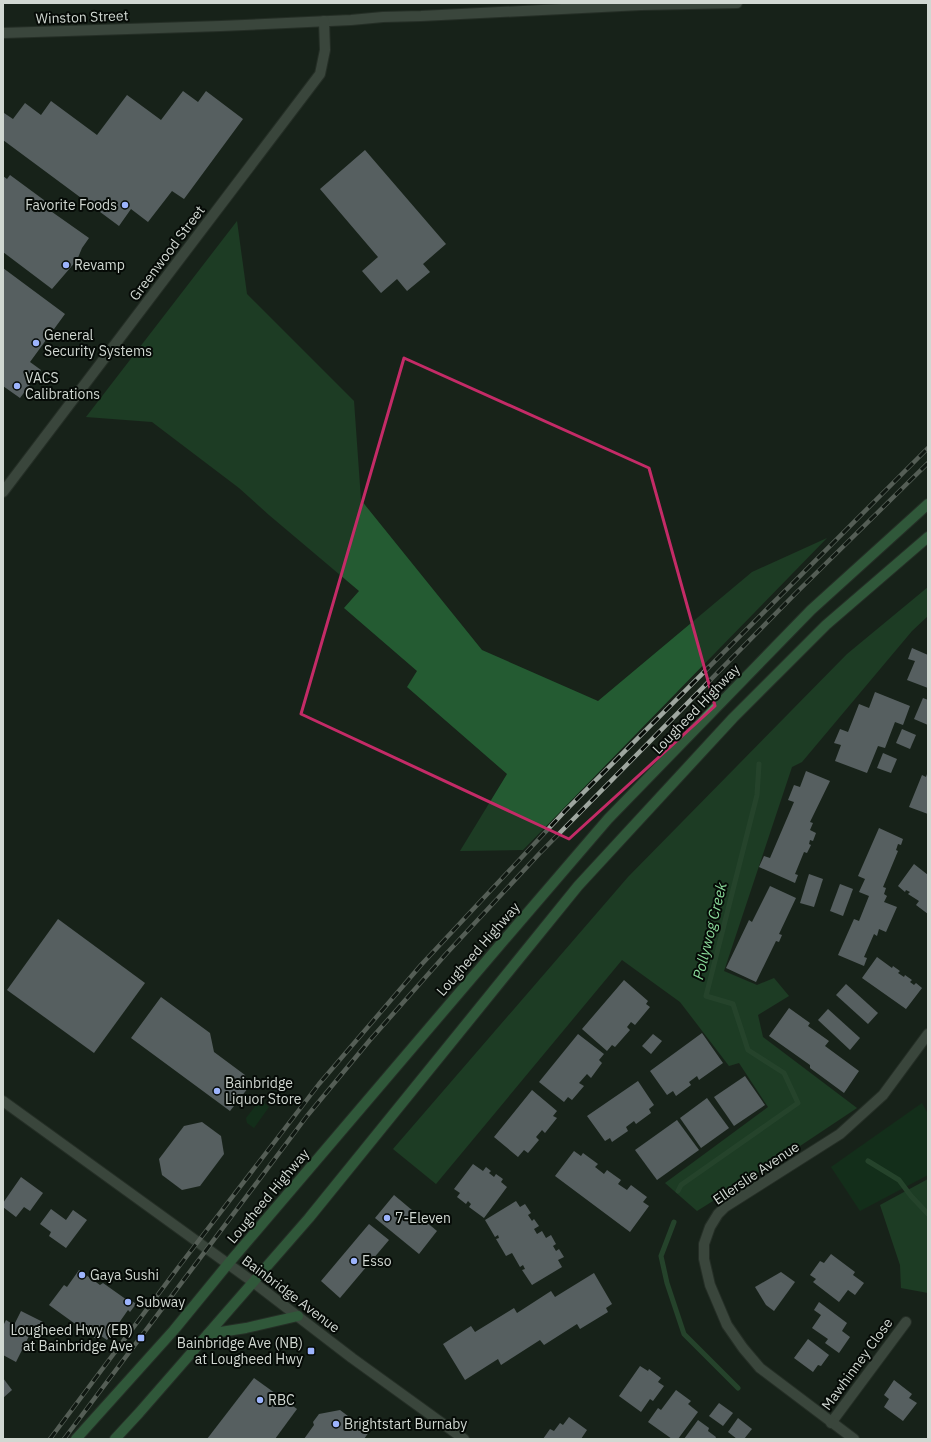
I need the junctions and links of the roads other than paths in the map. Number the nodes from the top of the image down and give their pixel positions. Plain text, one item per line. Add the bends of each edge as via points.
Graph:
1 (737, 3) edge
2 (324, 21) junction
3 (3, 33) edge
4 (3, 492) edge
5 (928, 504) edge
6 (928, 537) edge
7 (928, 1034) edge
8 (3, 1101) edge
9 (228, 1264) junction
10 (253, 1282) junction
11 (298, 1316) junction
12 (906, 1322) dead end
13 (208, 1334) junction
14 (831, 1423) junction
15 (76, 1439) edge
16 (115, 1439) edge
17 (464, 1439) edge
18 (854, 1439) edge

1 - 2 street, Winston Street via 641,5
2 - 3 street, Winston Street
2 - 4 street, Greenwood Street via 325,50 320,74
5 - 9 main road, Lougheed Highway via 811,610 608,819
6 - 10 main road via 826,625 733,718 578,886 309,1218
7 - 14 street, Ellerslie Avenue via 883,1095 840,1134 725,1207 710,1227 704,1244 704,1259 710,1285 727,1325 743,1348 760,1368
8 - 9 street, Bainbridge Avenue
9 - 10 street, Bainbridge Avenue
9 - 15 main road, Lougheed Highway via 144,1364
10 - 11 street, Bainbridge Avenue
10 - 13 main road
11 - 13 main road
11 - 17 street, Bainbridge Avenue
12 - 14 street, Mawhinney Close
13 - 16 main road
14 - 18 street, Ellerslie Avenue

